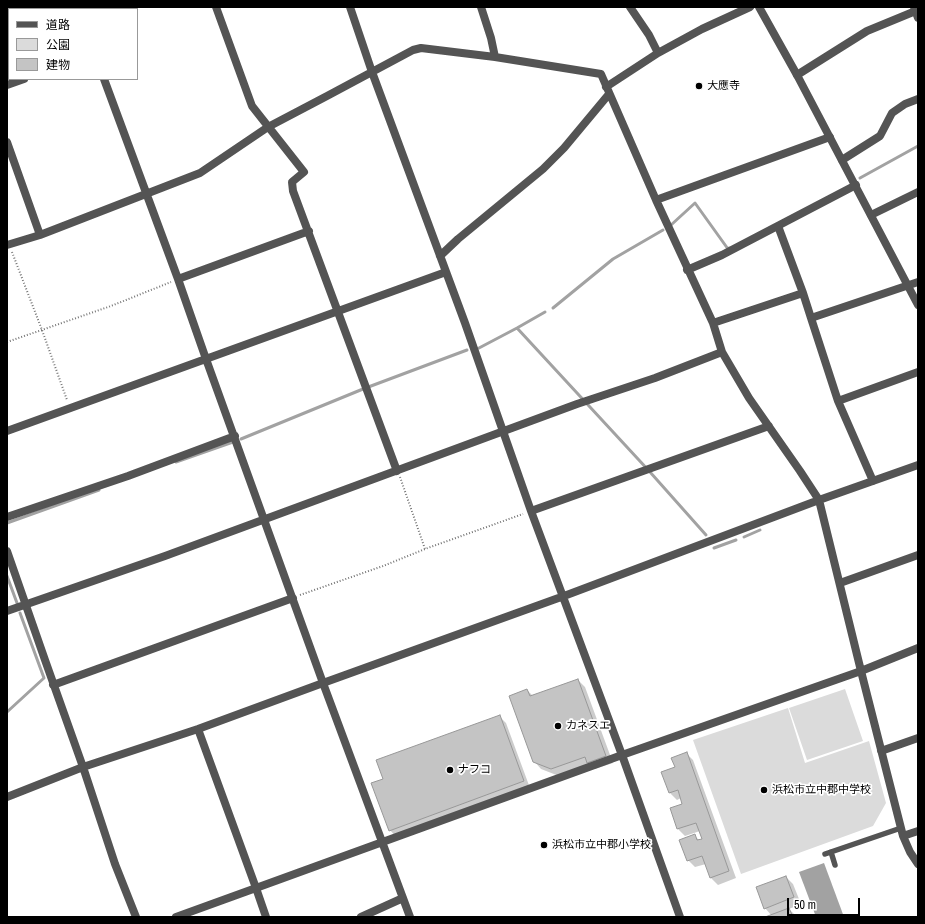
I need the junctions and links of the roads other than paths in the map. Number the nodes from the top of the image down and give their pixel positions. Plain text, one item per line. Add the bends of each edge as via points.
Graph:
1 (216, 7) edge
2 (350, 7) edge
3 (481, 7) edge
4 (630, 7) edge
5 (750, 7) edge
6 (759, 7) edge
7 (916, 12) edge
8 (658, 53) junction
9 (495, 57) junction
10 (372, 72) junction
11 (797, 75) junction
12 (21, 80) edge
13 (104, 80) edge
14 (7, 85) edge
15 (608, 90) junction
16 (918, 99) edge
17 (268, 127) junction
18 (830, 137) junction
19 (7, 142) edge
20 (842, 160) junction
21 (856, 185) junction
22 (918, 192) edge
23 (147, 194) junction
24 (656, 200) junction
25 (871, 215) junction
26 (778, 226) junction
27 (309, 231) junction
28 (40, 235) junction
29 (8, 244) edge
30 (440, 256) junction
31 (687, 270) junction
32 (446, 272) junction
33 (178, 279) junction
34 (918, 282) edge
35 (908, 286) junction
36 (803, 293) junction
37 (918, 305) edge
38 (338, 312) junction
39 (811, 318) junction
40 (713, 324) junction
41 (722, 352) junction
42 (206, 359) junction
43 (918, 372) edge
44 (838, 401) junction
45 (769, 426) junction
46 (7, 431) edge
47 (503, 431) junction
48 (235, 436) junction
49 (918, 465) edge
50 (398, 470) junction
51 (873, 481) junction
52 (819, 500) junction
53 (531, 511) junction
54 (7, 517) edge
55 (265, 519) junction
56 (7, 551) edge
57 (918, 556) edge
58 (840, 583) junction
59 (564, 596) junction
60 (293, 598) junction
61 (26, 604) junction
62 (7, 611) edge
63 (918, 648) edge
64 (861, 671) junction
65 (323, 683) junction
66 (53, 685) junction
67 (198, 729) junction
68 (918, 738) edge
69 (881, 751) junction
70 (622, 755) junction
71 (83, 767) junction
72 (7, 797) edge
73 (901, 828) junction
74 (918, 831) edge
75 (903, 836) junction
76 (383, 842) junction
77 (918, 864) edge
78 (835, 865) dead end
79 (256, 888) junction
80 (403, 898) junction
81 (136, 917) edge
82 (176, 917) edge
83 (266, 917) edge
84 (361, 917) edge
85 (410, 917) edge
86 (680, 917) edge

1 - 17 street via 252,106
2 - 10 street
3 - 9 street
4 - 8 street
5 - 8 street
6 - 11 street
7 - 11 street via 867,30
8 - 15 street
9 - 10 street via 421,48
9 - 15 street via 601,74
10 - 17 street
10 - 30 street
11 - 18 street
12 - 14 street
13 - 23 street
15 - 24 street
15 - 30 street via 564,148 543,169
16 - 20 street via 892,113 880,136
17 - 23 street via 200,174
17 - 27 street via 304,172 292,182 293,191
18 - 20 street
18 - 24 street
19 - 28 street
20 - 21 street
21 - 25 street
21 - 26 street
22 - 25 street
23 - 28 street
23 - 33 street
24 - 31 street
25 - 35 street
26 - 31 street
26 - 36 street
27 - 33 street
27 - 38 street
28 - 29 street
30 - 32 street
31 - 40 street
32 - 38 street
32 - 47 street
33 - 42 street
34 - 35 street
35 - 37 street
35 - 39 street
36 - 39 street
36 - 40 street
38 - 42 street
38 - 50 street
39 - 44 street
40 - 41 street
41 - 45 street
41 - 47 street
42 - 46 street
42 - 48 street
43 - 44 street
44 - 51 street
45 - 52 street
45 - 53 street
47 - 50 street
47 - 53 street
48 - 54 street
48 - 55 street
49 - 51 street
50 - 55 street
51 - 52 street
52 - 58 street
52 - 59 street
53 - 59 street
55 - 60 street
55 - 61 street
56 - 61 street
57 - 58 street
58 - 64 street
59 - 65 street
59 - 70 street
60 - 65 street
60 - 66 street
61 - 62 street
61 - 66 street
63 - 64 street
64 - 69 street
64 - 70 street
65 - 67 street
65 - 76 street
66 - 71 street
67 - 71 street
67 - 79 street
68 - 69 street
69 - 73 street
70 - 76 street
70 - 86 street
71 - 72 street
71 - 81 street via 115,864
73 - 75 street
73 - 78 lane via 828,853
74 - 75 street
75 - 77 street
76 - 79 street
76 - 80 street
79 - 82 street
79 - 83 street
80 - 84 street
80 - 85 street

